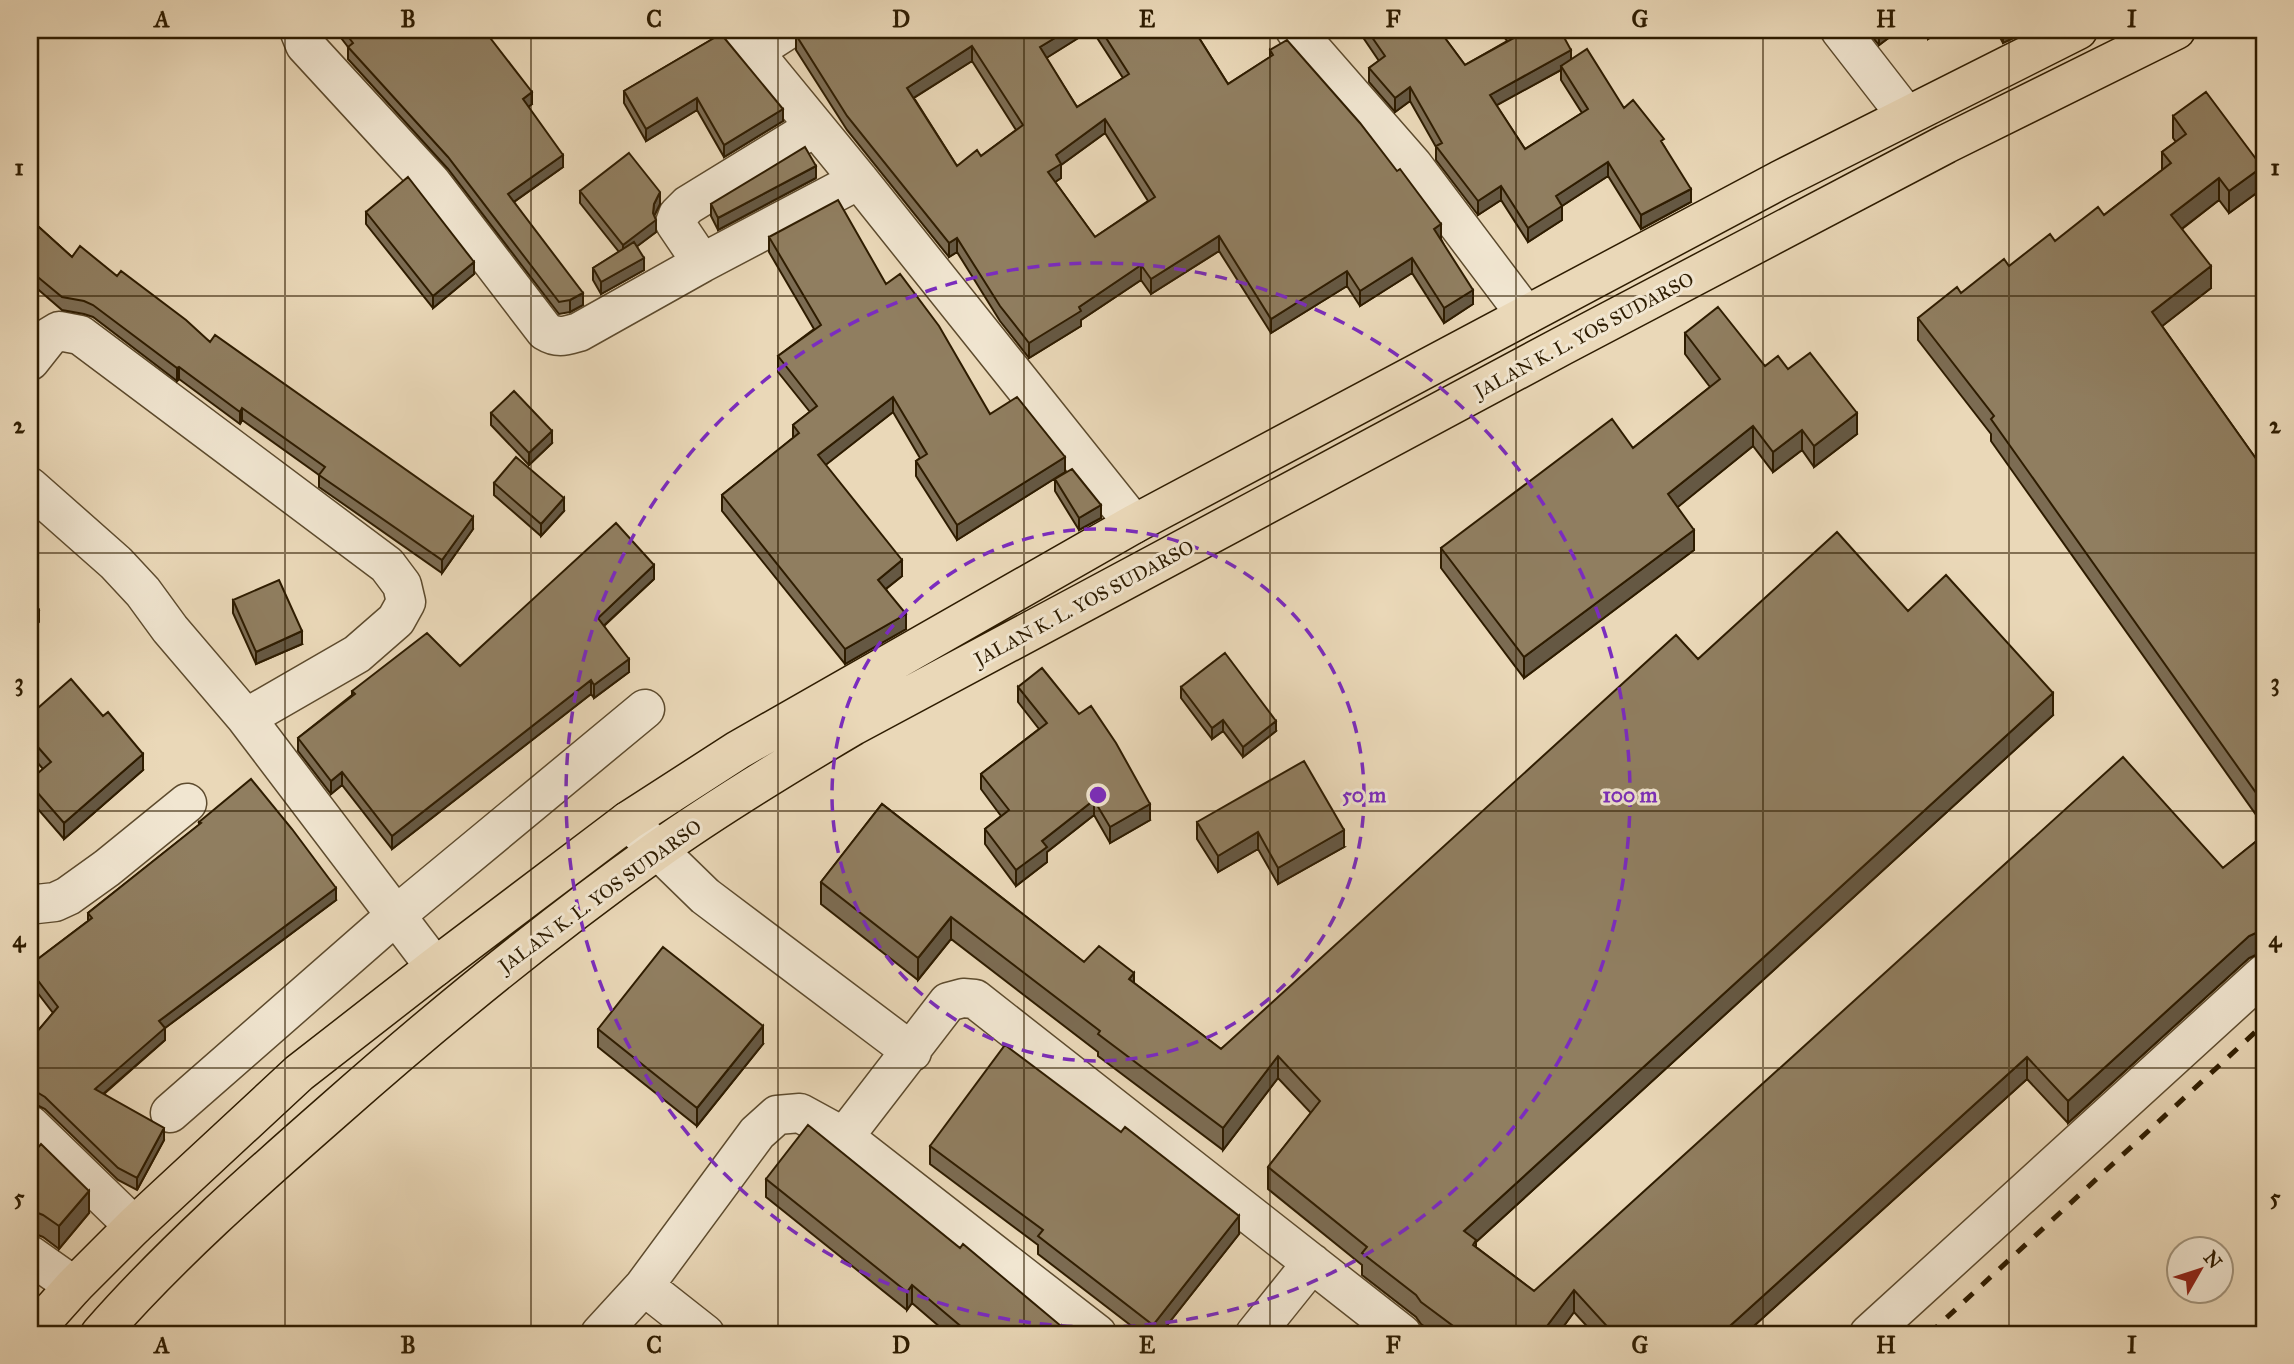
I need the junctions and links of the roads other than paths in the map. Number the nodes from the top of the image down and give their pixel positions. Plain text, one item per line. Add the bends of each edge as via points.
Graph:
1 (299, 30) edge
2 (787, 30) edge
3 (1295, 30) edge
4 (1840, 30) edge
5 (2078, 30) edge
6 (2176, 30) edge
7 (745, 41) edge
8 (1906, 115) junction
9 (815, 127) junction
10 (859, 180) junction
11 (702, 263) junction
12 (1526, 315) junction
13 (30, 361) edge
14 (38, 506) edge
15 (1134, 524) junction
16 (645, 709) dead end
17 (246, 719) junction
18 (187, 803) dead end
19 (628, 821) junction
20 (657, 851) junction
21 (30, 901) edge
22 (395, 916) junction
23 (435, 967) junction
24 (2264, 974) edge
25 (912, 1052) junction
26 (170, 1113) dead end
27 (30, 1125) edge
28 (844, 1137) junction
29 (123, 1214) junction
30 (30, 1255) edge
31 (1312, 1263) junction
32 (74, 1286) junction
33 (644, 1286) junction
34 (43, 1330) edge
35 (100, 1334) edge
36 (600, 1334) edge
37 (705, 1334) edge
38 (1097, 1334) edge
39 (1255, 1334) edge
40 (1402, 1334) edge
41 (1869, 1334) edge

1 - 11 street via 305,45 431,182 554,337 579,332
2 - 7 street
3 - 12 street via 1413,165
4 - 8 street
5 - 8 highway
6 - 20 highway, JALAN K. L. YOS SUDARSO via 1946,144 1562,346 853,726
7 - 9 street
8 - 12 highway
9 - 10 street
9 - 11 street via 678,215 675,223
10 - 11 street
10 - 15 street
12 - 15 highway
13 - 17 street via 59,331 80,335 387,565 402,585 406,601 396,620 357,654
14 - 17 street via 116,563
15 - 19 highway via 774,729
16 - 22 street
17 - 22 street
18 - 21 street via 68,895 55,902
19 - 20 street
19 - 23 highway
20 - 25 street via 705,896
20 - 35 highway, JALAN K. L. YOS SUDARSO via 462,999 386,1064 207,1225
22 - 23 street
22 - 26 street
23 - 29 highway
24 - 41 street
25 - 28 street
25 - 31 street via 948,1002 975,999
27 - 29 street
28 - 33 street via 800,1113 777,1115 757,1133
28 - 38 street
29 - 32 highway
30 - 32 street
31 - 39 street
31 - 40 street
32 - 34 highway
33 - 36 street
33 - 37 street

